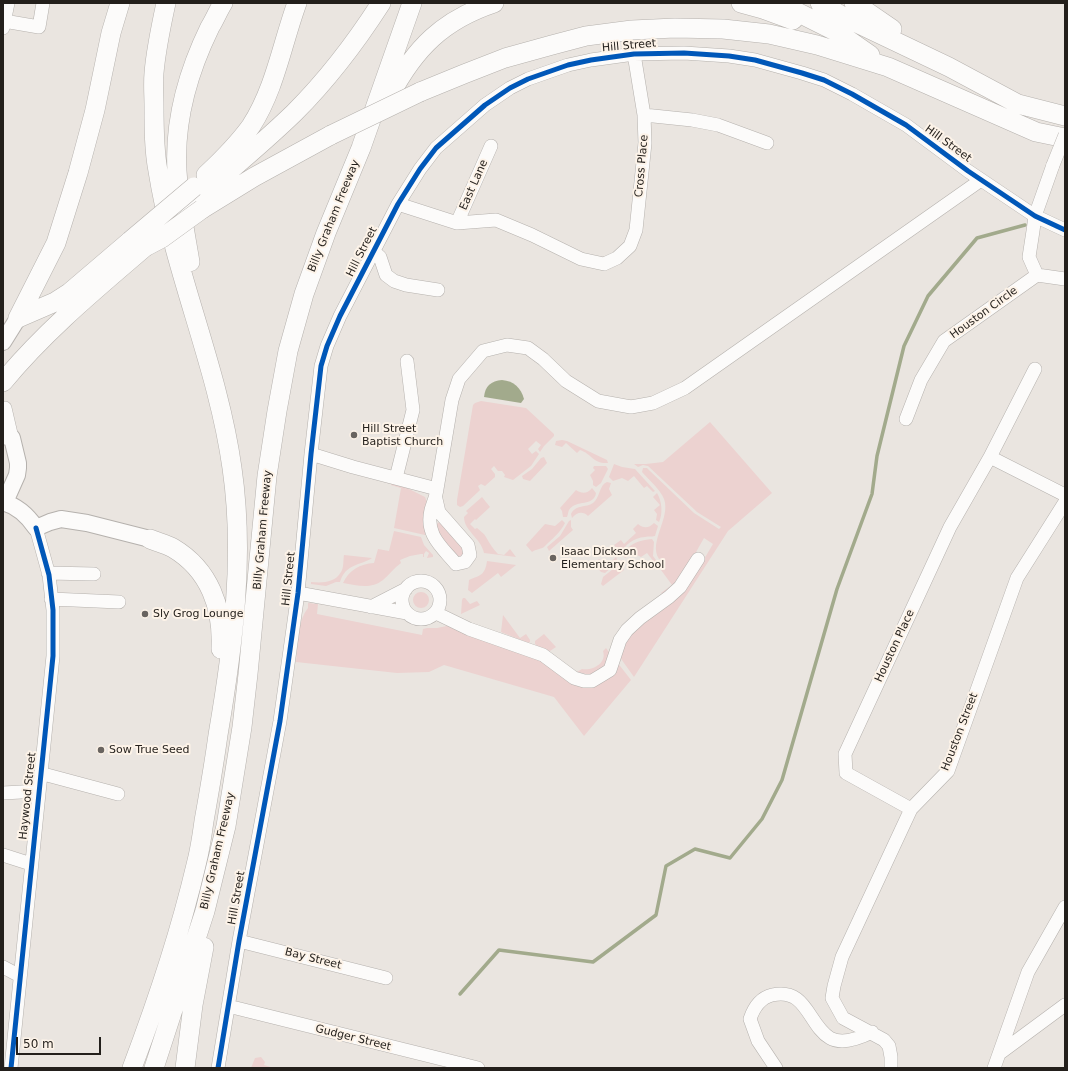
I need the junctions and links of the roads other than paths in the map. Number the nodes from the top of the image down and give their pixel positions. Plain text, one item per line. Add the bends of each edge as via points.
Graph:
1 (8, 3) edge
2 (43, 3) edge
3 (120, 3) edge
4 (166, 3) edge
5 (223, 3) edge
6 (297, 3) edge
7 (381, 3) edge
8 (412, 3) edge
9 (494, 3) edge
10 (741, 3) edge
11 (779, 3) edge
12 (820, 3) edge
13 (854, 3) edge
14 (4, 25) edge
15 (848, 41) junction
16 (634, 54) junction
17 (888, 67) junction
18 (948, 67) junction
19 (644, 115) junction
20 (1065, 116) edge
21 (1065, 135) edge
22 (1065, 138) edge
23 (767, 143) dead end
24 (491, 146) dead end
25 (361, 148) junction
26 (981, 180) junction
27 (197, 199) junction
28 (398, 204) junction
29 (1035, 216) junction
30 (457, 223) junction
31 (1065, 230) edge
32 (135, 249) junction
33 (374, 251) junction
34 (1037, 275) junction
35 (1065, 278) edge
36 (438, 290) dead end
37 (18, 318) junction
38 (3, 342) edge
39 (203, 346) junction
40 (407, 361) dead end
41 (1035, 369) dead end
42 (3, 382) edge
43 (5, 408) dead end
44 (906, 420) dead end
45 (8, 437) edge
46 (311, 454) junction
47 (990, 457) junction
48 (396, 478) junction
49 (1065, 495) edge
50 (4, 502) edge
51 (1065, 502) edge
52 (36, 528) junction
53 (150, 539) joint
54 (698, 559) dead end
55 (48, 573) junction
56 (94, 574) dead end
57 (406, 589) junction
58 (298, 593) junction
59 (51, 599) junction
60 (119, 602) dead end
61 (371, 607) junction
62 (407, 613) junction
63 (436, 613) junction
64 (220, 723) junction
65 (242, 727) junction
66 (40, 775) junction
67 (39, 791) junction
68 (3, 793) edge
69 (118, 794) dead end
70 (911, 809) junction
71 (3, 855) edge
72 (31, 864) junction
73 (1065, 907) edge
74 (239, 941) junction
75 (3, 967) edge
76 (20, 976) junction
77 (386, 978) dead end
78 (1065, 1005) edge
79 (228, 1006) junction
80 (872, 1032) junction
81 (1000, 1053) junction
82 (11, 1068) edge
83 (132, 1068) edge
84 (154, 1068) edge
85 (185, 1068) edge
86 (218, 1068) edge
87 (478, 1068) edge
88 (776, 1068) edge
89 (890, 1068) edge
90 (994, 1068) edge

1 - 14 street
2 - 14 street via 39,27
3 - 37 highway via 95,110 56,243
4 - 39 highway, Billy Graham Freeway via 153,74 154,142 163,197 178,260
5 - 39 highway via 202,45 190,77 177,136 180,204 194,284 208,331
6 - 27 highway via 262,104 251,125
7 - 27 highway via 330,74 295,112
8 - 25 highway, Billy Graham Freeway
9 - 25 highway via 457,19 435,35 414,56 390,95 374,133
10 - 15 highway
11 - 15 highway via 837,32
12 - 18 highway
13 - 18 highway via 892,29 938,54
15 - 17 highway
16 - 19 street, Cross Place
16 - 26 street, Hill Street via 684,53 729,56 755,60 824,80 906,125
16 - 28 street, Hill Street via 568,65 510,88 485,104 436,148
17 - 22 highway via 1036,132
17 - 27 highway, bridge via 817,45 769,34 723,29 632,30 586,36 505,58 420,92 331,135 254,177
18 - 20 highway via 1018,104
19 - 23 street via 718,125
19 - 30 street, Cross Place via 645,143 636,230 630,246 617,258 604,264 581,259 532,234 496,220
21 - 29 street, bridge
24 - 30 street, East Lane
25 - 65 highway, Billy Graham Freeway via 306,287 288,351 268,476
26 - 29 street, Hill Street
26 - 48 street via 685,388 653,403 630,407 598,401 566,381 528,348 507,345 483,351 459,379 452,400 436,494
27 - 32 highway, bridge via 162,238
28 - 30 street
28 - 33 street, Hill Street
29 - 31 street, Hill Street
29 - 34 street via 1029,257
32 - 37 highway via 55,302
32 - 42 highway
33 - 36 street via 380,257 386,275 394,281
33 - 46 street, Hill Street via 327,346 321,366
34 - 35 street
34 - 44 street, Houston Circle via 944,341 921,380
37 - 38 main road
39 - 64 highway, Billy Graham Freeway via 224,426 232,469 237,526 235,615
40 - 48 street via 413,410
41 - 47 street, Houston Place
43 - 45 street
45 - 50 main road via 18,468 17,476
46 - 48 street
46 - 58 street, Hill Street
47 - 49 street
47 - 70 street, Houston Place via 950,527 845,754 846,773
50 - 52 main road via 24,514
51 - 70 street, Houston Street via 1017,578 948,771
52 - 53 main road via 61,519
52 - 55 street, Haywood Street
53 - 64 highway via 172,548 193,563 211,589 220,618 222,636
54 - 63 street via 680,586 627,630 620,640 610,670 592,681 574,678 544,655 469,629
55 - 56 street
55 - 59 street, Haywood Street
57 - 61 street
57 - 62 street via 402,601
57 - 63 street via 411,584 422,581 433,585 440,601
58 - 61 street
58 - 74 street, Hill Street via 280,721
59 - 60 street
59 - 66 street, Haywood Street via 53,656
61 - 62 street
62 - 63 street via 418,620
64 - 83 highway, Billy Graham Freeway via 197,862 164,975
65 - 84 highway, Billy Graham Freeway via 226,826 207,904
65 - 85 highway via 240,796 206,938 193,1005
66 - 67 street, Haywood Street
66 - 69 street
67 - 68 street
67 - 72 street, Haywood Street
70 - 80 street, Houston Street via 842,957 834,986 832,998 843,1018
71 - 72 street
72 - 76 street, Haywood Street
73 - 81 street via 1028,972
74 - 77 street, Bay Street
74 - 79 street, Hill Street
75 - 76 street
76 - 82 street, Haywood Street
78 - 81 street
79 - 86 street, Hill Street
79 - 87 street, Gudger Street
80 - 88 street via 859,1038 834,1039 823,1032 807,1008 790,995 767,996 756,1005 750,1019 758,1041
80 - 89 street, Houston Street via 889,1046
81 - 90 street

